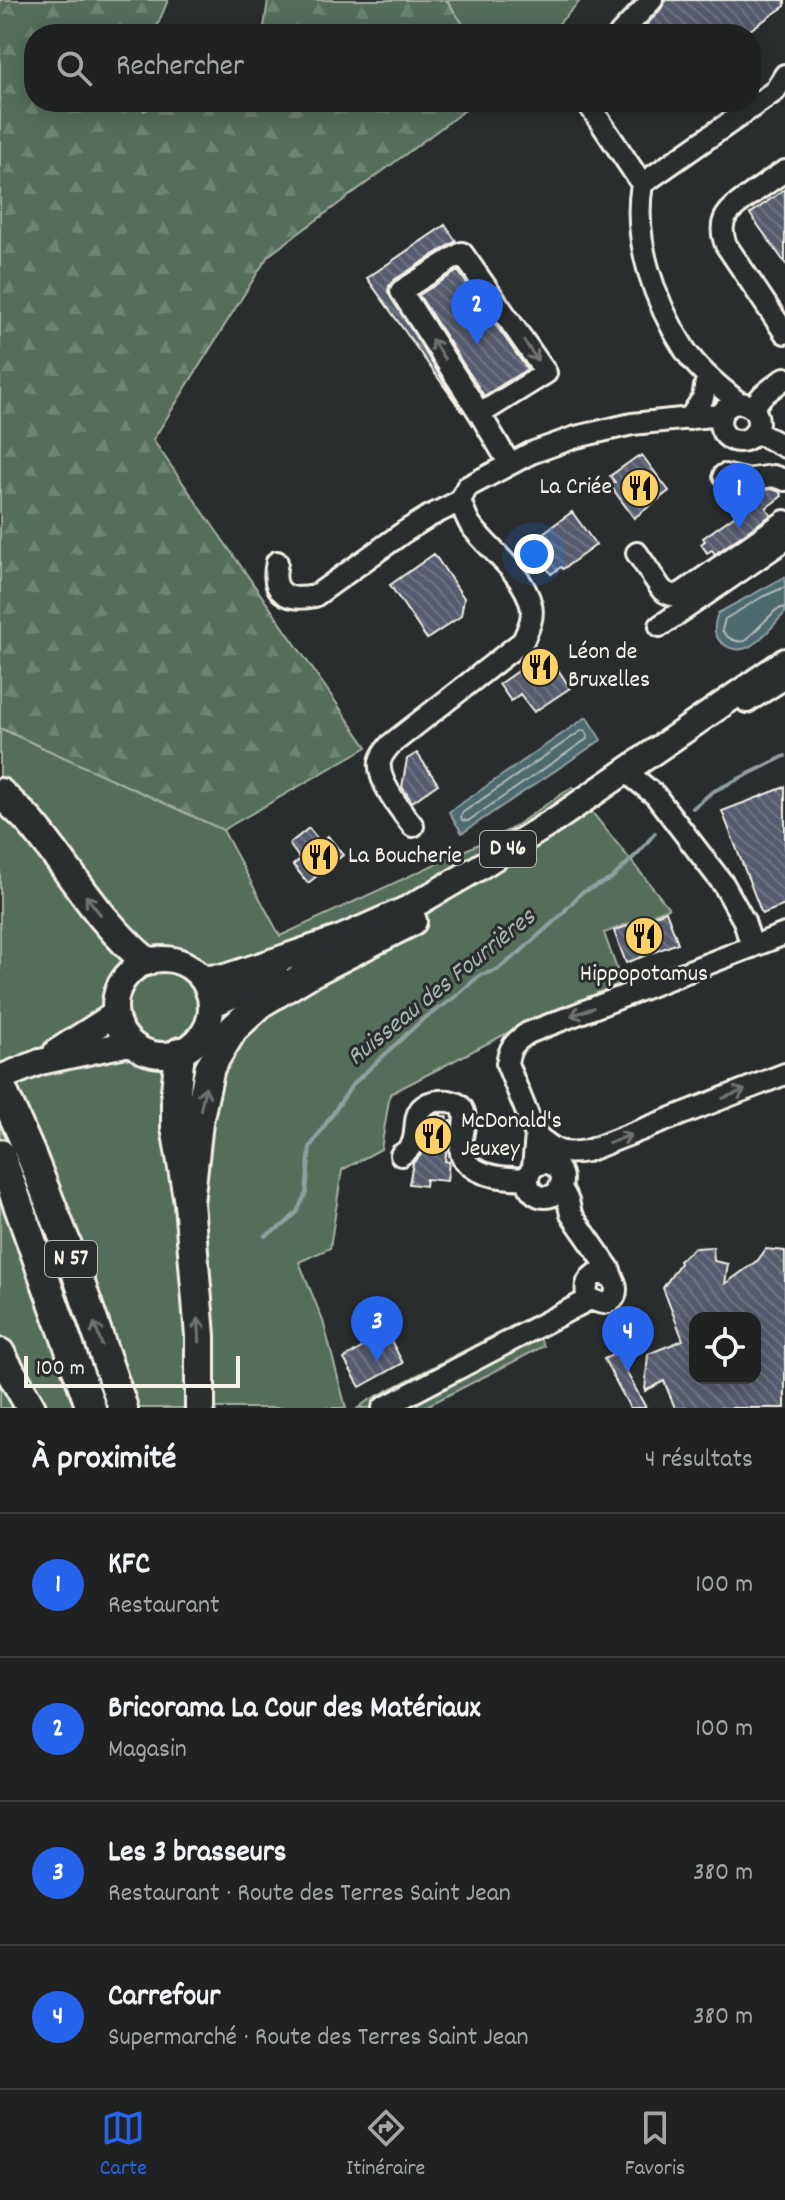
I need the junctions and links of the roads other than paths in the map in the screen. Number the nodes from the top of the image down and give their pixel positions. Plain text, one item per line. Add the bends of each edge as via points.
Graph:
1 (652, 0) edge
2 (629, 24) edge
3 (785, 75) edge
4 (761, 101) edge
5 (594, 112) edge
6 (745, 112) edge
7 (785, 171) edge
8 (642, 184) junction
9 (785, 333) edge
10 (703, 375) junction
11 (785, 378) edge
12 (480, 414) junction
13 (731, 414) junction
14 (683, 420) junction
15 (756, 432) junction
16 (785, 447) edge
17 (509, 463) junction
18 (724, 475) dead end
19 (785, 480) edge
20 (460, 501) junction
21 (785, 521) edge
22 (785, 540) edge
23 (637, 553) dead end
24 (277, 562) dead end
25 (660, 626) dead end
26 (785, 661) edge
27 (785, 676) edge
28 (635, 779) junction
29 (0, 793) edge
30 (413, 826) dead end
31 (412, 921) junction
32 (785, 934) edge
33 (752, 947) junction
34 (146, 961) junction
35 (203, 978) junction
36 (212, 1005) junction
37 (115, 1014) junction
38 (130, 1043) junction
39 (180, 1052) junction
40 (40, 1062) junction
41 (785, 1074) edge
42 (0, 1078) edge
43 (0, 1085) edge
44 (536, 1135) junction
45 (587, 1151) junction
46 (0, 1154) edge
47 (401, 1155) dead end
48 (530, 1174) junction
49 (556, 1188) junction
50 (189, 1203) junction
51 (0, 1353) edge
52 (31, 1408) edge
53 (91, 1408) edge
54 (123, 1408) edge
55 (200, 1408) edge
56 (383, 1408) edge

1 - 2 street
3 - 4 street
5 - 8 street
6 - 8 street
7 - 9 street via 729,210 721,233
8 - 10 street via 646,262 670,322
10 - 13 street
10 - 14 street via 703,398
11 - 13 street
12 -> 12 street via 401,291 462,253 546,373
12 - 17 street
13 - 14 street
13 - 15 street via 757,415
13 - 15 street via 724,435 743,441
14 - 17 street via 632,424 576,437
15 - 16 street
17 - 20 street via 467,487
18 - 19 street
20 - 24 street via 404,532 315,596 300,599 276,587
20 - 30 street via 470,523 523,588 531,622 523,641 381,757 382,778
21 - 23 street via 676,596 662,590
22 - 25 street
26 - 35 main road, D 46 via 555,820 409,908 271,962 225,977
27 - 28 main road, D 46
28 - 31 main road, D 46 via 480,885
28 - 33 street via 655,795 724,885
34 -> 29 highway
31 - 36 main road, D 46 via 337,948
50 -> 31 highway via 210,1067 233,1029 262,1002
32 - 33 street
33 -> 44 street via 514,1041 507,1064
34 - 35 main road via 180,961
34 - 37 main road via 118,988
35 - 36 main road
36 - 39 main road via 204,1034
37 - 38 main road
37 - 40 main road
38 - 39 main road via 146,1052
38 - 40 main road
39 - 50 highway via 176,1127
40 - 42 main road
45 -> 41 street
54 -> 43 highway, N 57 via 68,1248
44 - 45 street via 552,1149
44 - 48 street
45 - 49 street
46 - 53 highway, N 57
47 - 48 street via 412,1145 421,1109 449,1101 462,1109 466,1120 459,1149 469,1165 496,1177
48 - 49 street via 533,1192
48 - 49 street via 541,1163 551,1164 559,1171
49 - 56 street via 610,1270 602,1275 616,1287 613,1299 604,1304 590,1299
55 -> 50 highway
51 - 52 highway

